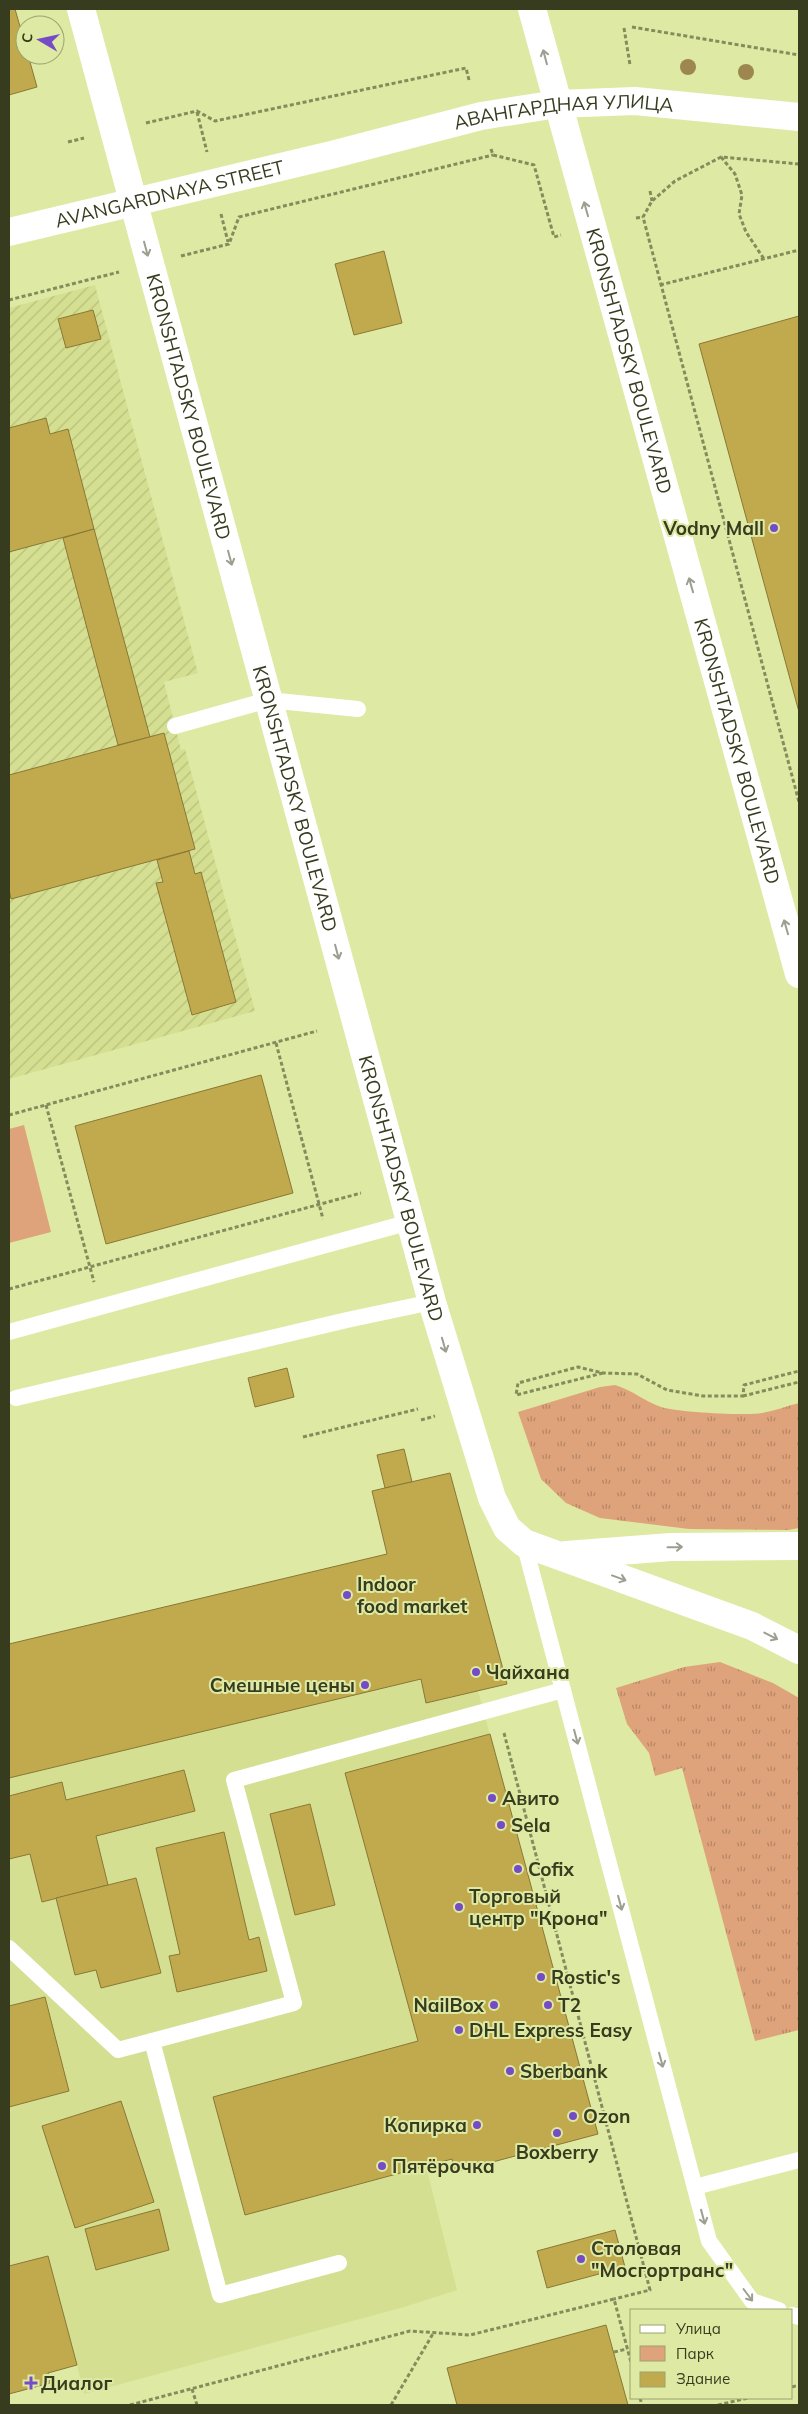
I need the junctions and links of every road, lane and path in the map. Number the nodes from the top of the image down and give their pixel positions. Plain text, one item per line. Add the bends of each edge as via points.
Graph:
1 (81, 9) edge
2 (532, 9) edge
3 (632, 27) dead end
4 (624, 28) dead end
5 (799, 55) edge
6 (630, 65) dead end
7 (469, 80) dead end
8 (557, 104) junction
9 (799, 117) edge
10 (114, 130) junction
11 (68, 142) dead end
12 (491, 149) dead end
13 (493, 155) junction
14 (721, 157) junction
15 (799, 164) edge
16 (650, 190) dead end
17 (652, 201) junction
18 (134, 202) junction
19 (643, 217) junction
20 (636, 218) dead end
21 (9, 232) edge
22 (567, 234) dead end
23 (799, 250) edge
24 (764, 259) junction
25 (150, 264) junction
26 (660, 285) junction
27 (9, 300) edge
28 (268, 700) junction
29 (358, 710) dead end
30 (174, 726) dead end
31 (799, 802) edge
32 (799, 974) edge
33 (318, 1031) dead end
34 (276, 1043) junction
35 (46, 1105) junction
36 (9, 1115) edge
37 (361, 1193) dead end
38 (319, 1204) junction
39 (410, 1222) junction
40 (330, 1244) junction
41 (90, 1267) junction
42 (9, 1289) edge
43 (432, 1302) junction
44 (100, 1307) junction
45 (9, 1332) edge
46 (799, 1371) edge
47 (603, 1373) junction
48 (799, 1382) edge
49 (743, 1396) junction
50 (16, 1398) dead end
51 (418, 1409) dead end
52 (436, 1416) dead end
53 (421, 1420) dead end
54 (303, 1437) dead end
55 (524, 1543) junction
56 (799, 1546) edge
57 (557, 1556) junction
58 (799, 1650) edge
59 (564, 1690) junction
60 (498, 1708) junction
61 (9, 1948) edge
62 (152, 2041) junction
63 (799, 2160) edge
64 (695, 2187) junction
65 (339, 2263) dead end
66 (614, 2299) junction
67 (776, 2309) edge
68 (434, 2332) junction
69 (627, 2349) junction
70 (614, 2352) dead end
71 (630, 2359) edge
72 (192, 2389) junction
73 (744, 2399) edge
74 (130, 2405) edge
75 (196, 2405) edge
76 (391, 2405) edge
77 (718, 2405) edge

1 - 10 main road, KRONSHTADSKY BOULEVARD
8 -> 2 main road, KRONSHTADSKY BOULEVARD
3 - 5 path
4 - 6 path
7 - 10 path via 466,68 215,121 197,111
8 - 9 main road, АВАНГАРДНАЯ УЛИЦА via 635,101
8 - 18 main road, AVANGARDNAYA STREET via 481,116
32 -> 8 main road, KRONSHTADSKY BOULEVARD
10 - 11 path
10 - 18 main road, KRONSHTADSKY BOULEVARD
12 - 13 path
13 - 22 path via 534,165 554,237
13 - 25 path via 239,217 229,244
14 - 15 path
14 - 17 path via 675,181
14 - 24 path via 736,174 742,195 739,214 746,232
16 - 17 path
17 - 19 path
18 - 21 main road, AVANGARDNAYA STREET
18 -> 25 main road, KRONSHTADSKY BOULEVARD
19 - 20 path
19 - 26 path
23 - 24 path
24 - 26 path
25 - 27 path
25 -> 28 main road, KRONSHTADSKY BOULEVARD
26 - 31 path
28 - 29 lane
28 - 30 lane
28 -> 39 main road, KRONSHTADSKY BOULEVARD
33 - 34 path
34 - 35 path
34 - 38 path
35 - 36 path
35 - 41 path
37 - 38 path
38 - 40 path
38 - 41 path
39 - 40 lane
39 - 43 main road, KRONSHTADSKY BOULEVARD
40 - 44 lane
41 - 42 path
41 - 44 path
43 - 50 lane
43 -> 55 main road, KRONSHTADSKY BOULEVARD via 492,1498 507,1528
44 - 45 lane
46 - 49 path via 744,1385
47 - 47 path via 555,1385 516,1395 518,1383 570,1369 578,1367
47 - 49 path via 637,1374 667,1390 703,1396
48 - 49 path
51 - 54 path
52 - 53 path
55 - 57 main road, KRONSHTADSKY BOULEVARD
55 - 59 lane
57 -> 56 main road, KRONSHTADSKY BOULEVARD via 670,1547
57 -> 58 main road, KRONSHTADSKY BOULEVARD via 752,1626
59 - 60 lane
59 -> 64 lane
60 - 62 lane via 234,1780 294,2004
60 - 66 path via 650,2290
61 - 62 lane via 118,2050
62 - 65 lane via 220,2295
63 - 64 lane
64 -> 67 lane via 709,2241 752,2301
66 - 68 path via 470,2335
66 - 69 path
68 - 72 path via 410,2331
68 - 76 path
69 - 70 path
69 - 71 path
72 - 74 path
72 - 75 path
73 - 77 path

